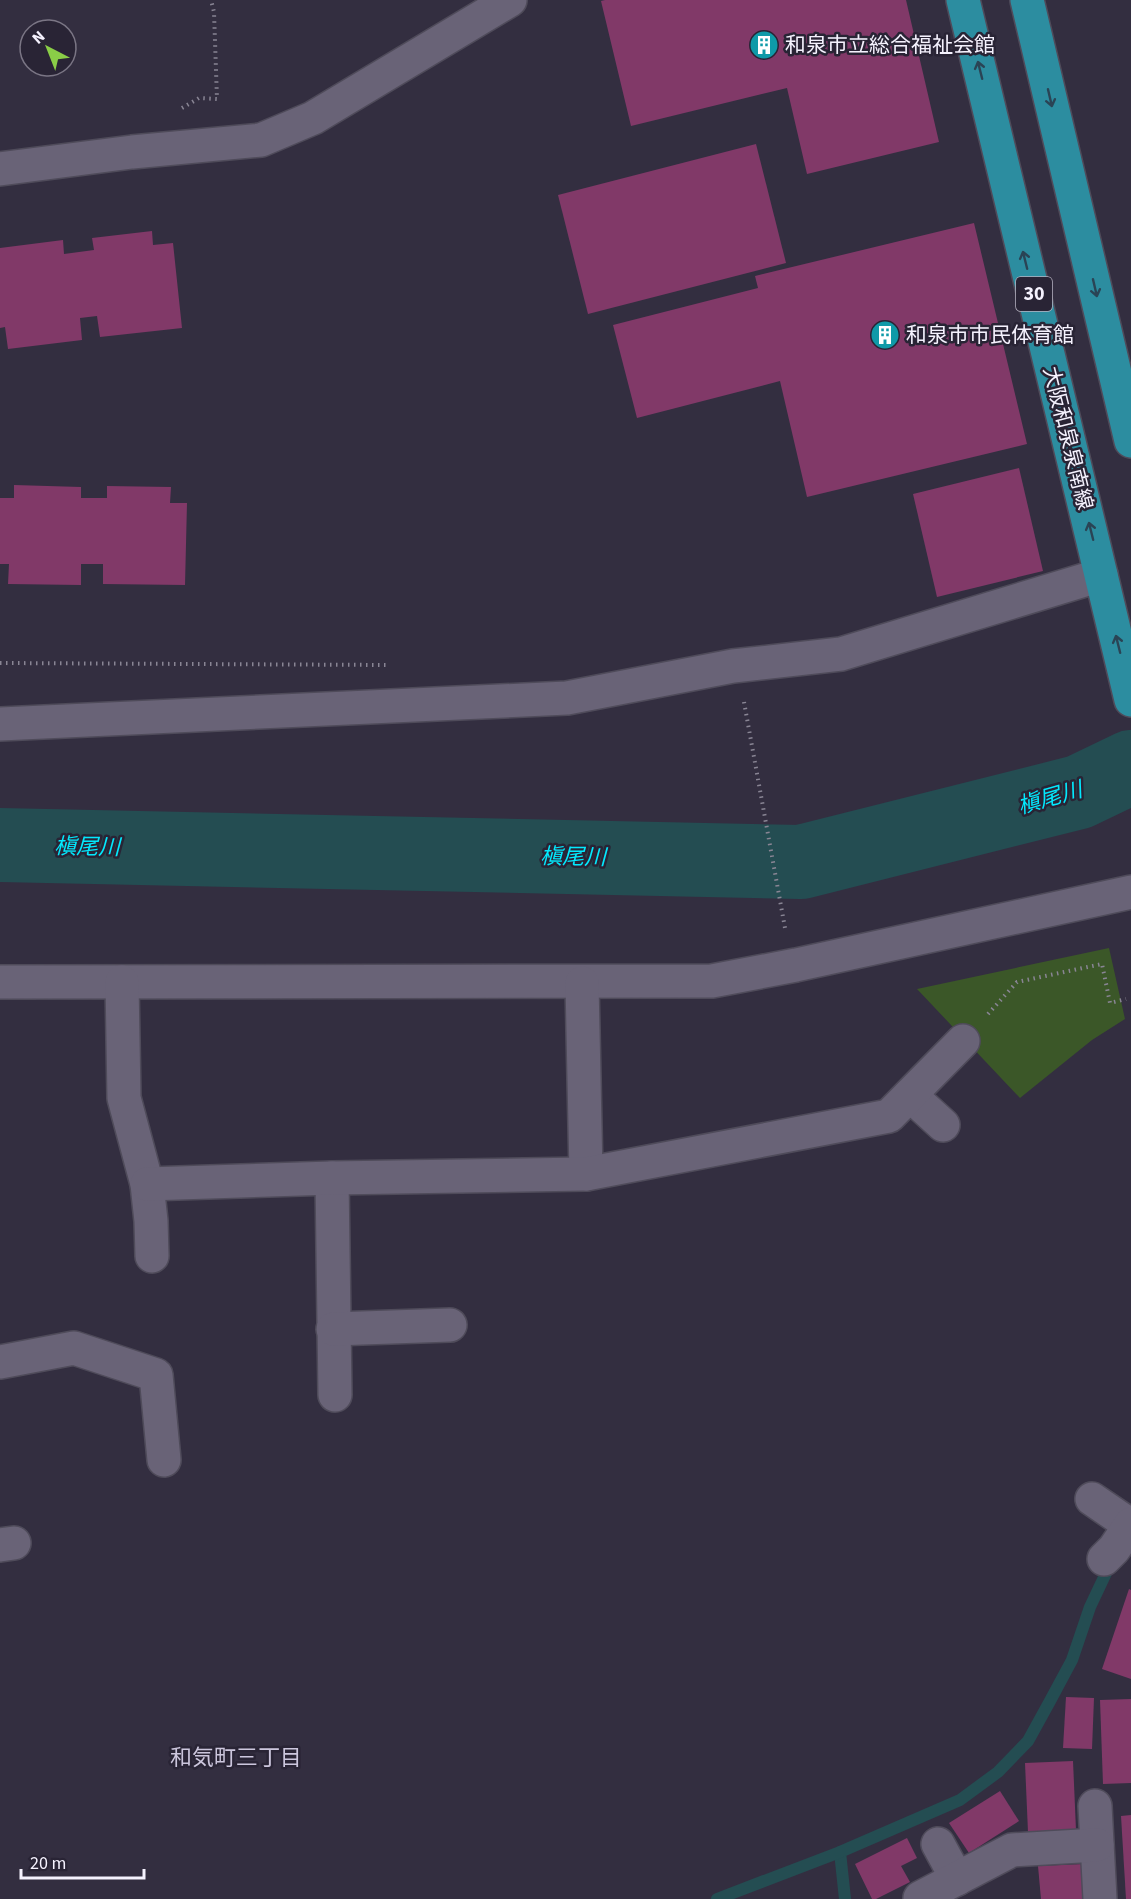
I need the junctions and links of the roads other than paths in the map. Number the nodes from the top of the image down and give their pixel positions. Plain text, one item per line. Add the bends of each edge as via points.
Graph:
1 (510, 0) edge
2 (963, 0) edge
3 (1027, 0) edge
4 (0, 169) edge
5 (1131, 441) edge
6 (1102, 581) junction
7 (1131, 700) edge
8 (0, 724) edge
9 (1131, 892) edge
10 (0, 982) edge
11 (122, 982) junction
12 (582, 983) junction
13 (963, 1041) road end
14 (910, 1095) junction
15 (943, 1125) dead end
16 (586, 1174) junction
17 (332, 1178) junction
18 (147, 1184) junction
19 (152, 1256) dead end
20 (450, 1325) dead end
21 (333, 1329) junction
22 (0, 1362) edge
23 (335, 1395) dead end
24 (164, 1460) dead end
25 (1092, 1499) dead end
26 (1131, 1524) edge
27 (1104, 1559) dead end
28 (1095, 1806) dead end
29 (938, 1844) dead end
30 (1097, 1845) junction
31 (957, 1879) junction
32 (920, 1898) edge
33 (1100, 1899) edge

1 - 4 street via 313,118 261,140
6 -> 2 main road, 大阪和泉泉南線 / 30
3 -> 5 main road
7 -> 6 main road, 大阪和泉泉南線 / 30
6 - 8 street via 841,654 567,698
9 - 12 street via 712,981
10 - 11 street
11 - 12 street
11 - 18 street via 124,1098
12 - 16 street
13 - 14 street
14 - 15 street
14 - 16 street via 889,1116
16 - 17 street
17 - 18 street
17 - 21 street
18 - 19 street
20 - 21 street
21 - 23 street
22 - 24 street via 74,1348 156,1375
25 - 26 street
26 - 27 street
28 - 30 street
29 - 31 street
30 - 31 street via 1012,1850
30 - 33 street
31 - 32 street

